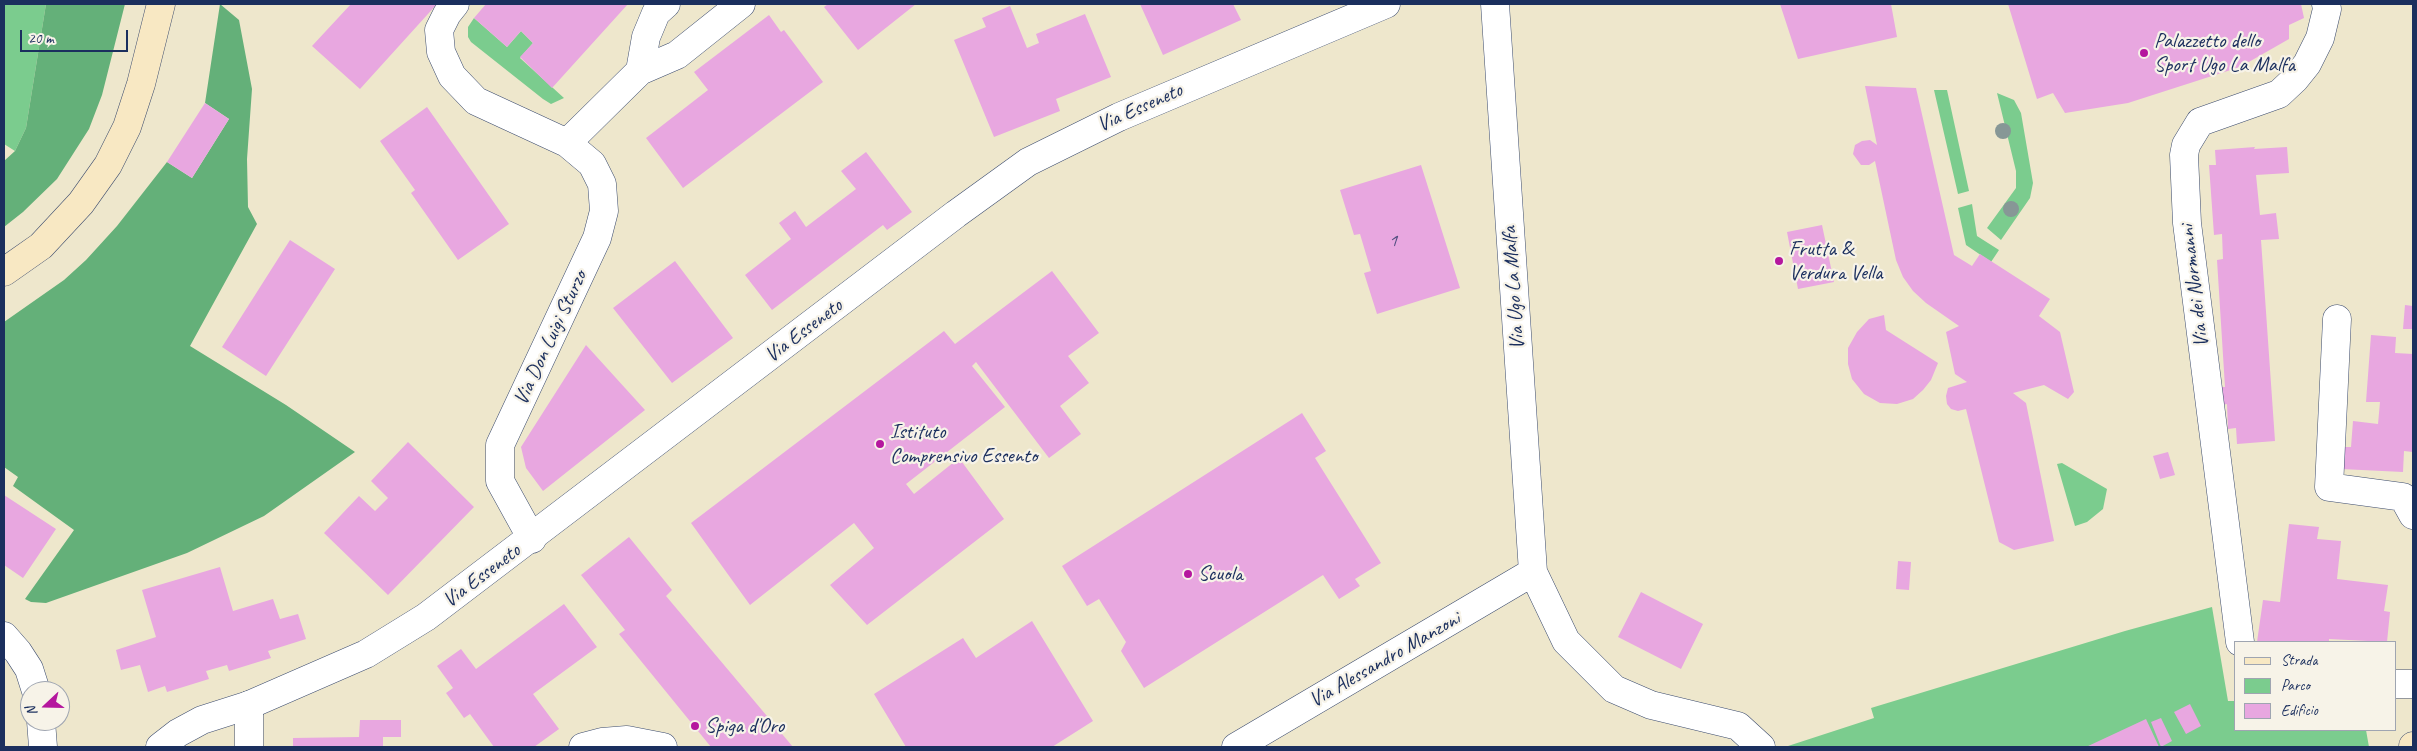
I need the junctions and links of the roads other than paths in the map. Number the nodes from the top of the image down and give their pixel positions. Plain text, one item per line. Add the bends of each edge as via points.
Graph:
1 (161, 4) edge
2 (455, 4) edge
3 (666, 4) edge
4 (741, 4) edge
5 (1386, 4) edge
6 (1495, 4) edge
7 (2326, 4) edge
8 (640, 71) junction
9 (567, 143) junction
10 (4, 272) edge
11 (2337, 319) dead end
12 (2413, 515) edge
13 (532, 539) junction
14 (1533, 572) junction
15 (4, 636) edge
16 (2240, 641) edge
17 (33, 681) edge
18 (2397, 684) edge
19 (2413, 684) edge
20 (249, 705) junction
21 (42, 731) edge
22 (43, 747) edge
23 (160, 747) edge
24 (249, 747) edge
25 (582, 747) edge
26 (664, 747) edge
27 (1236, 747) edge
28 (1761, 747) edge

1 - 10 main road via 130,119 108,165 81,203 41,246
2 - 9 street, Via Don Luigi Sturzo via 439,30 441,52 452,76 476,101
3 - 8 street via 656,13 646,37
4 - 8 street via 677,55
5 - 13 street, Via Esseneto via 1119,117 1028,162
6 - 14 street, Via Ugo La Malfa
7 - 16 street, Via dei Normanni via 2320,38 2295,79 2279,94 2200,122 2186,145 2184,155 2187,223
8 - 9 street
9 - 13 street, Via Don Luigi Sturzo via 592,164 602,184 604,211 597,238 500,445 500,481
11 - 12 street via 2329,487 2403,497
13 - 20 street, Via Esseneto via 390,641
14 - 27 street, Via Alessandro Manzoni
14 - 28 street via 1566,641 1614,689 1651,705 1738,726
15 - 17 street via 29,669
18 - 19 street
20 - 23 street, Via Esseneto via 202,720
20 - 24 street
21 - 22 street
25 - 26 street via 627,740

